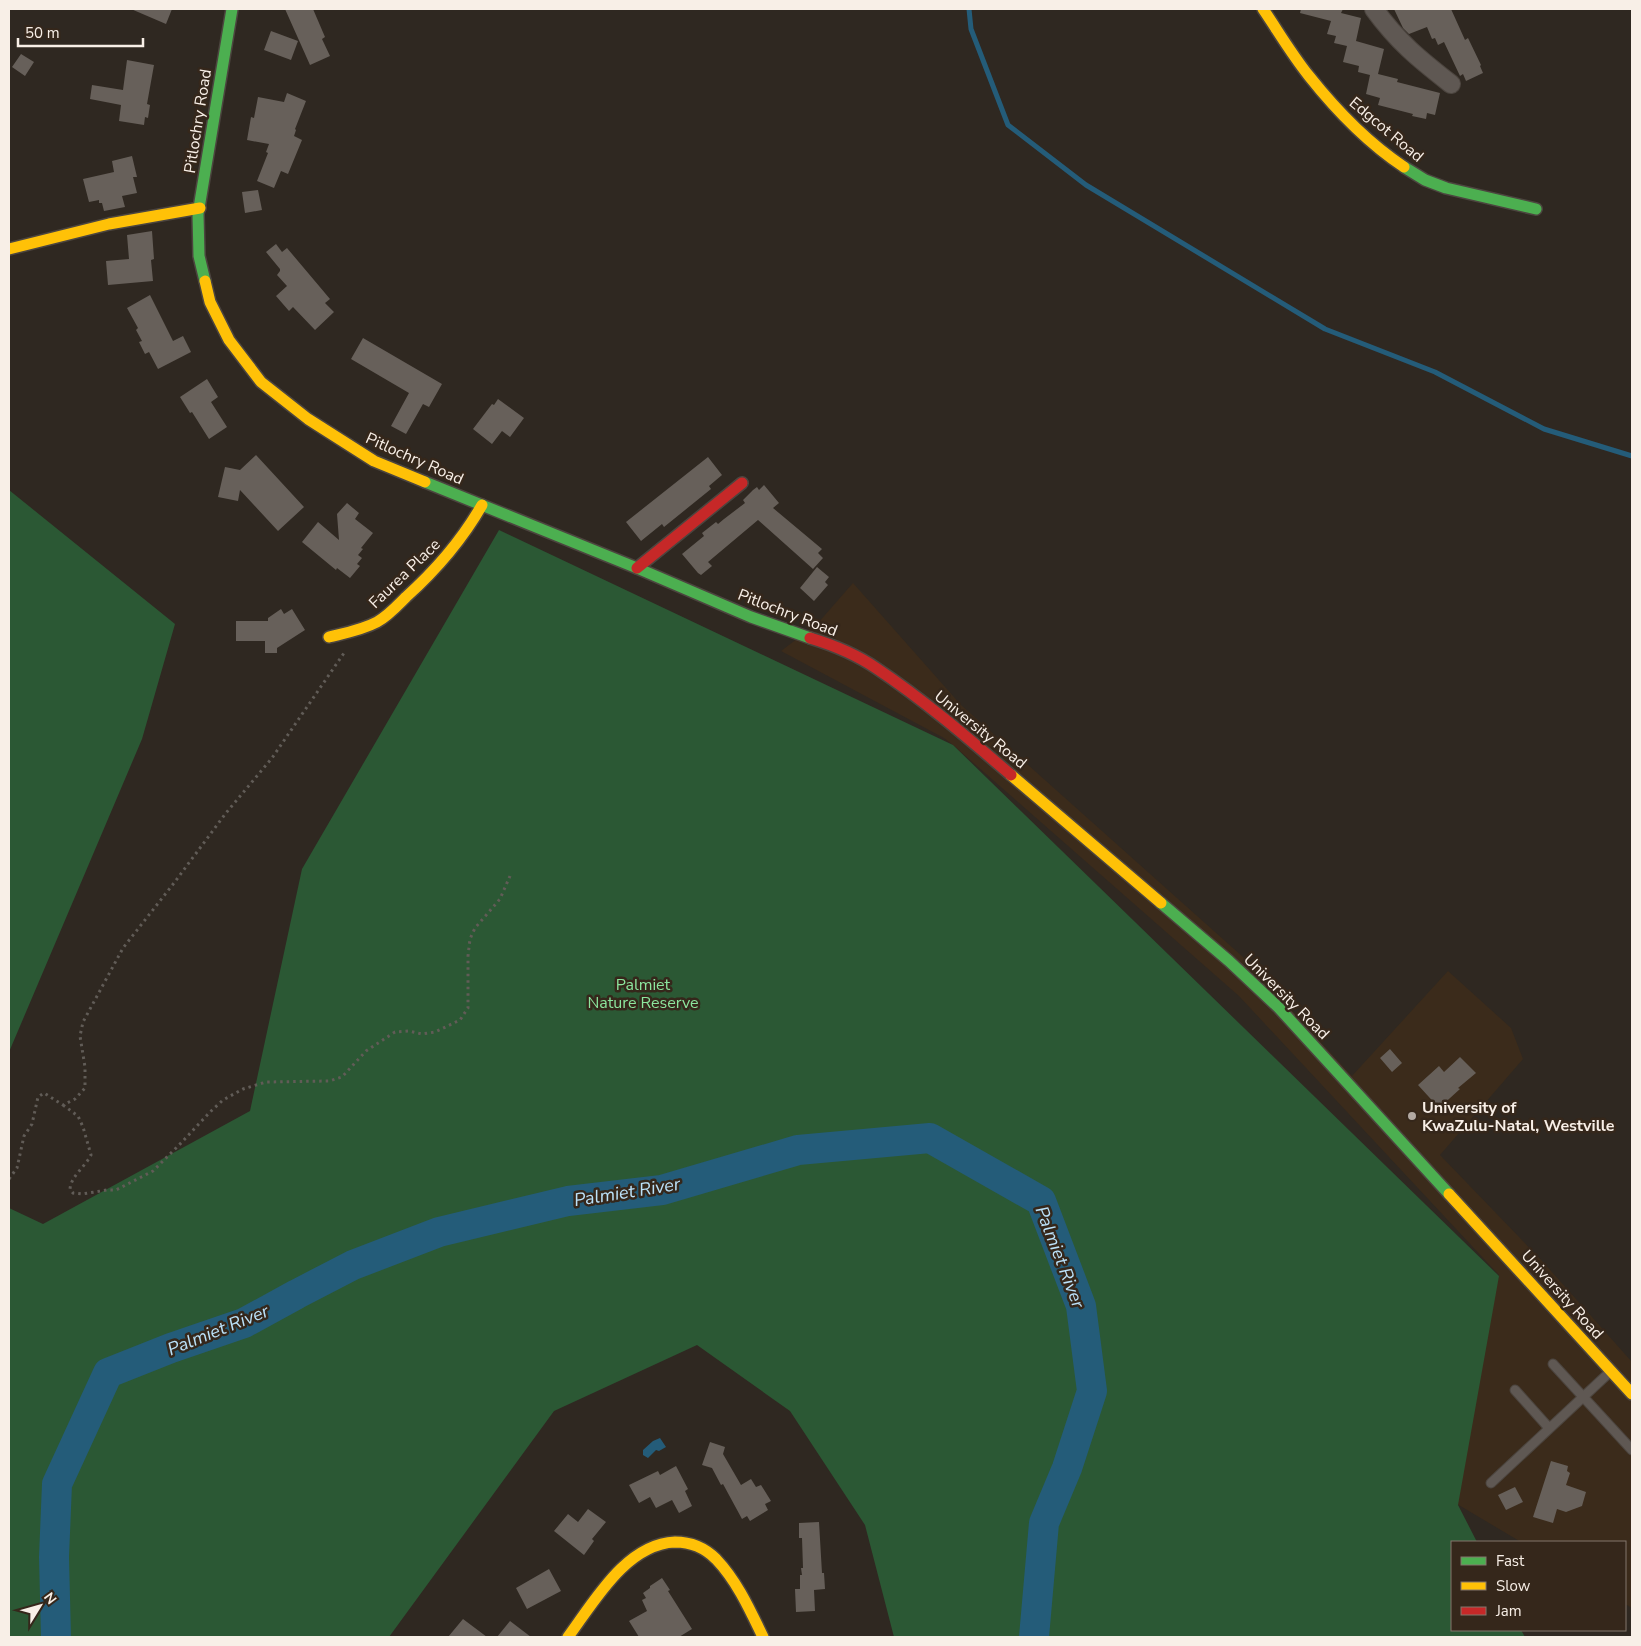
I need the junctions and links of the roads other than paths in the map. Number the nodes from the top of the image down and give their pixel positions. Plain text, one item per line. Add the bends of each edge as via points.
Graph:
1 (232, 9) edge
2 (1263, 9) edge
3 (1374, 9) edge
4 (1451, 84) dead end
5 (200, 208) junction
6 (1536, 208) dead end
7 (9, 249) edge
8 (742, 483) dead end
9 (482, 505) junction
10 (637, 568) junction
11 (329, 637) dead end
12 (875, 666) joint
13 (1553, 1364) dead end
14 (1611, 1370) junction
15 (1515, 1390) dead end
16 (1632, 1394) edge
17 (1582, 1396) junction
18 (1549, 1428) junction
19 (1632, 1450) edge
20 (1491, 1483) dead end
21 (568, 1637) edge
22 (764, 1637) edge

1 - 5 street, Pitlochry Road
2 - 6 street, Edgcot Road via 1329,100 1354,126 1399,163 1425,180 1446,188
3 - 4 street via 1402,44
5 - 7 street via 109,224
5 - 9 street, Pitlochry Road via 199,256 210,302 229,340 261,382 308,419 374,460
8 - 10 street
9 - 10 street, Pitlochry Road
9 - 11 street, Faurea Place via 456,545 396,607 361,630
10 - 12 street, Pitlochry Road
12 - 14 street, University Road via 961,732 1229,961 1279,1008
13 - 17 lane
14 - 16 street, University Road
14 - 17 lane
15 - 18 lane
17 - 18 lane
17 - 19 lane
18 - 20 lane
21 - 22 street via 632,1558 644,1549 672,1541 691,1544 716,1559

